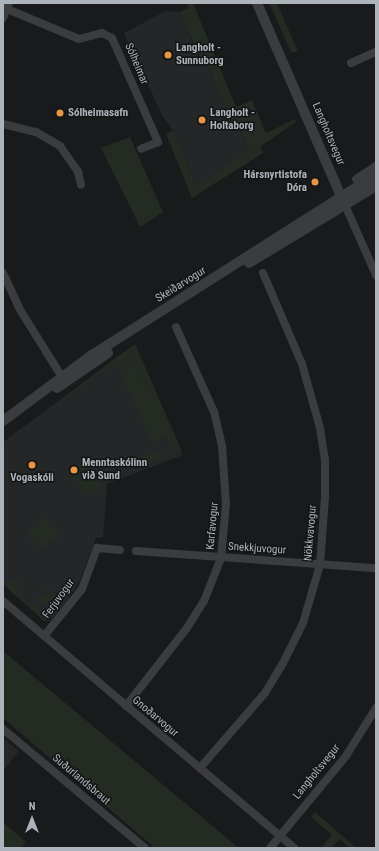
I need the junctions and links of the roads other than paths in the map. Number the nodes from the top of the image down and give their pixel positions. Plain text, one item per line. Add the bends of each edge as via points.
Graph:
1 (257, 3) edge
2 (8, 6) edge
3 (3, 18) edge
4 (376, 52) edge
5 (351, 63) dead end
6 (3, 124) edge
7 (141, 149) dead end
8 (375, 171) edge
9 (356, 179) dead end
10 (81, 185) dead end
11 (376, 186) edge
12 (343, 200) junction
13 (3, 273) edge
14 (263, 273) dead end
15 (376, 275) edge
16 (176, 327) dead end
17 (63, 379) junction
18 (3, 421) edge
19 (3, 429) edge
20 (120, 550) dead end
21 (136, 551) dead end
22 (221, 558) junction
23 (320, 565) junction
24 (376, 568) edge
25 (3, 601) edge
26 (44, 636) junction
27 (126, 706) junction
28 (376, 708) edge
29 (3, 729) edge
30 (200, 768) junction
31 (280, 836) junction
32 (145, 848) edge
33 (270, 848) edge
34 (294, 848) edge

1 - 12 street, Langholtsvegur
2 - 3 street, Sólheimar
2 - 7 street, Sólheimar via 82,40 102,33 112,38 158,142
4 - 5 street
6 - 10 street via 36,132 60,146 78,172
8 - 9 street, Skeiðarvogur
8 - 12 street, Skeiðarvogur
11 - 12 street, Skeiðarvogur
12 - 15 street, Langholtsvegur
12 - 17 street, Skeiðarvogur
13 - 17 street via 19,308
14 - 23 street, Nökkvavogur via 302,364 320,428 325,460
16 - 22 street, Karfavogur via 214,412 222,446 226,504
17 - 18 street, Skeiðarvogur
17 - 19 street, Skeiðarvogur
20 - 26 street, Ferjuvogur via 97,548 82,589
21 - 22 street, Snekkjuvogur
22 - 23 street, Snekkjuvogur
22 - 27 street, Karfavogur via 204,601 187,628
23 - 24 street, Snekkjuvogur
23 - 30 street, Nökkvavogur via 303,624 284,663 265,693
25 - 26 street, Gnoðarvogur
26 - 27 street, Gnoðarvogur
27 - 30 street, Gnoðarvogur
28 - 31 street, Langholtsvegur via 346,756
29 - 32 street, Suðurlandsbraut
30 - 31 street, Gnoðarvogur
31 - 33 street, Langholtsvegur
31 - 34 street, Gnoðarvogur

